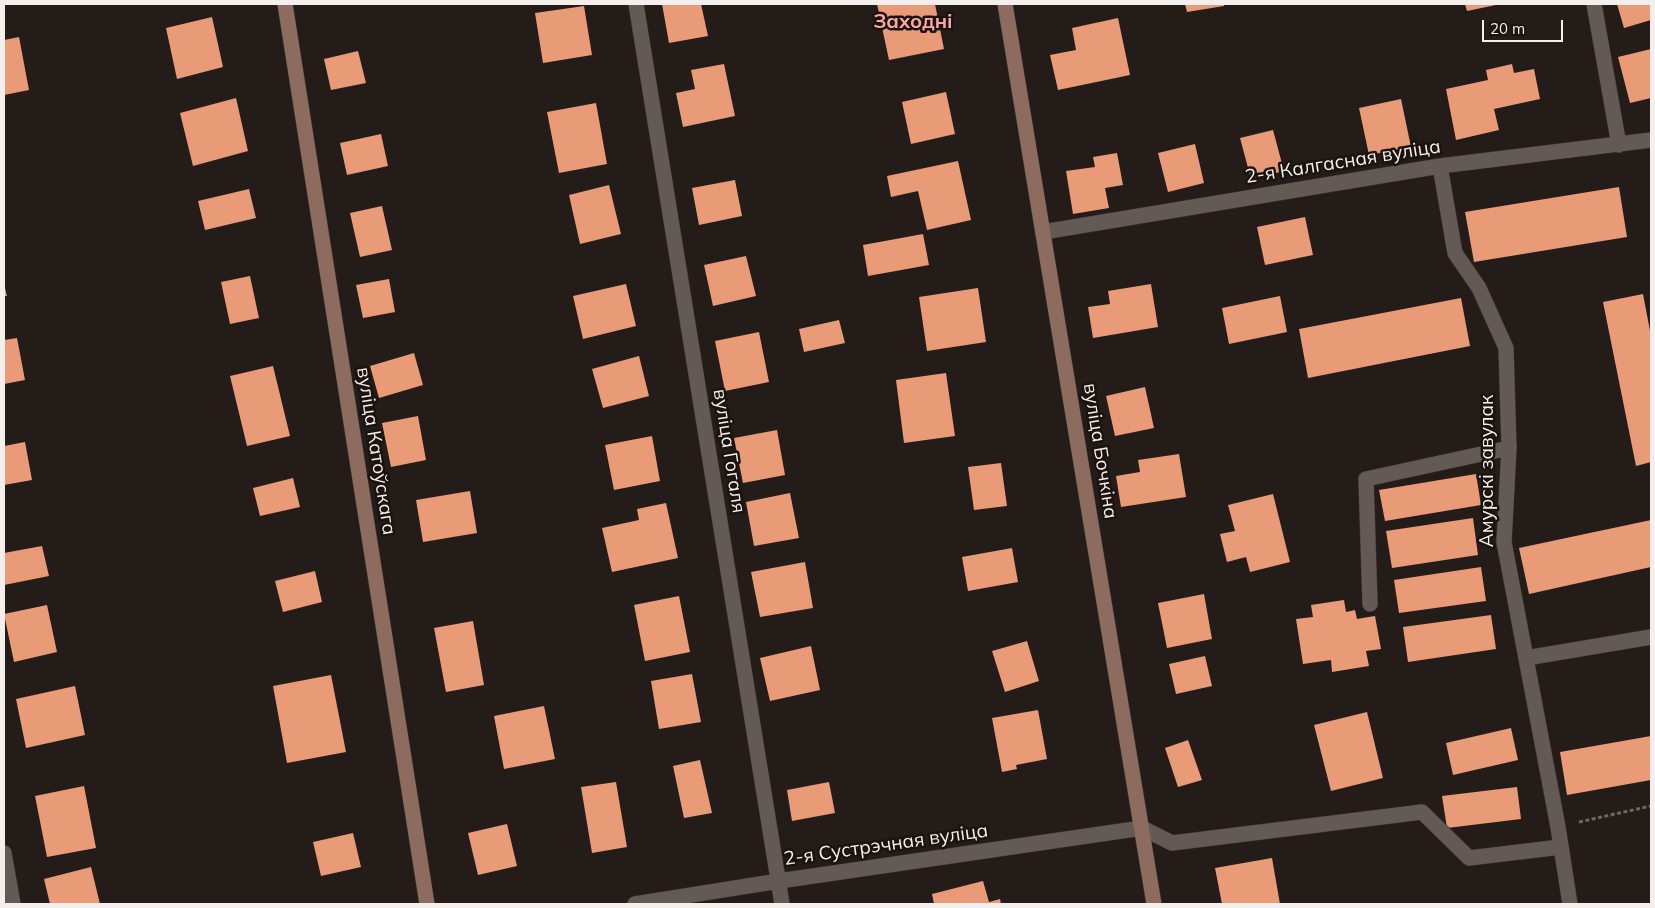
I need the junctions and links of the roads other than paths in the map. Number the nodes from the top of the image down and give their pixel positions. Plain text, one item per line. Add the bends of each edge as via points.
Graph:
1 (286, 4) edge
2 (636, 4) edge
3 (1005, 4) edge
4 (1594, 4) edge
5 (1651, 140) edge
6 (1619, 145) junction
7 (1440, 166) junction
8 (1043, 232) junction
9 (1509, 448) junction
10 (1370, 604) dead end
11 (1651, 637) edge
12 (1526, 658) junction
13 (1142, 828) junction
14 (1561, 847) junction
15 (4, 853) edge
16 (779, 881) junction
17 (13, 904) edge
18 (427, 904) edge
19 (635, 904) edge
20 (782, 904) edge
21 (1154, 904) edge
22 (1570, 904) edge

1 - 18 main road, вуліца Катоўскага
2 - 16 street, вуліца Гогаля
3 - 8 main road, вуліца Бочкіна
4 - 6 street
5 - 6 street, 2-я Калгасная вуліца
6 - 7 street, 2-я Калгасная вуліца
7 - 8 street, 2-я Калгасная вуліца
7 - 9 street, Амурскі завулак via 1455,253 1479,288 1506,348
8 - 13 main road, вуліца Бочкіна
9 - 10 street via 1366,479
9 - 12 street, Амурскі завулак via 1504,542
11 - 12 street
12 - 14 street, Амурскі завулак
13 - 14 street via 1172,842 1422,812 1469,858
13 - 16 street, 2-я Сустрэчная вуліца
13 - 21 main road, вуліца Бочкіна
14 - 22 street, Амурскі завулак
15 - 17 street
16 - 19 street, 2-я Сустрэчная вуліца
16 - 20 street, вуліца Гогаля

